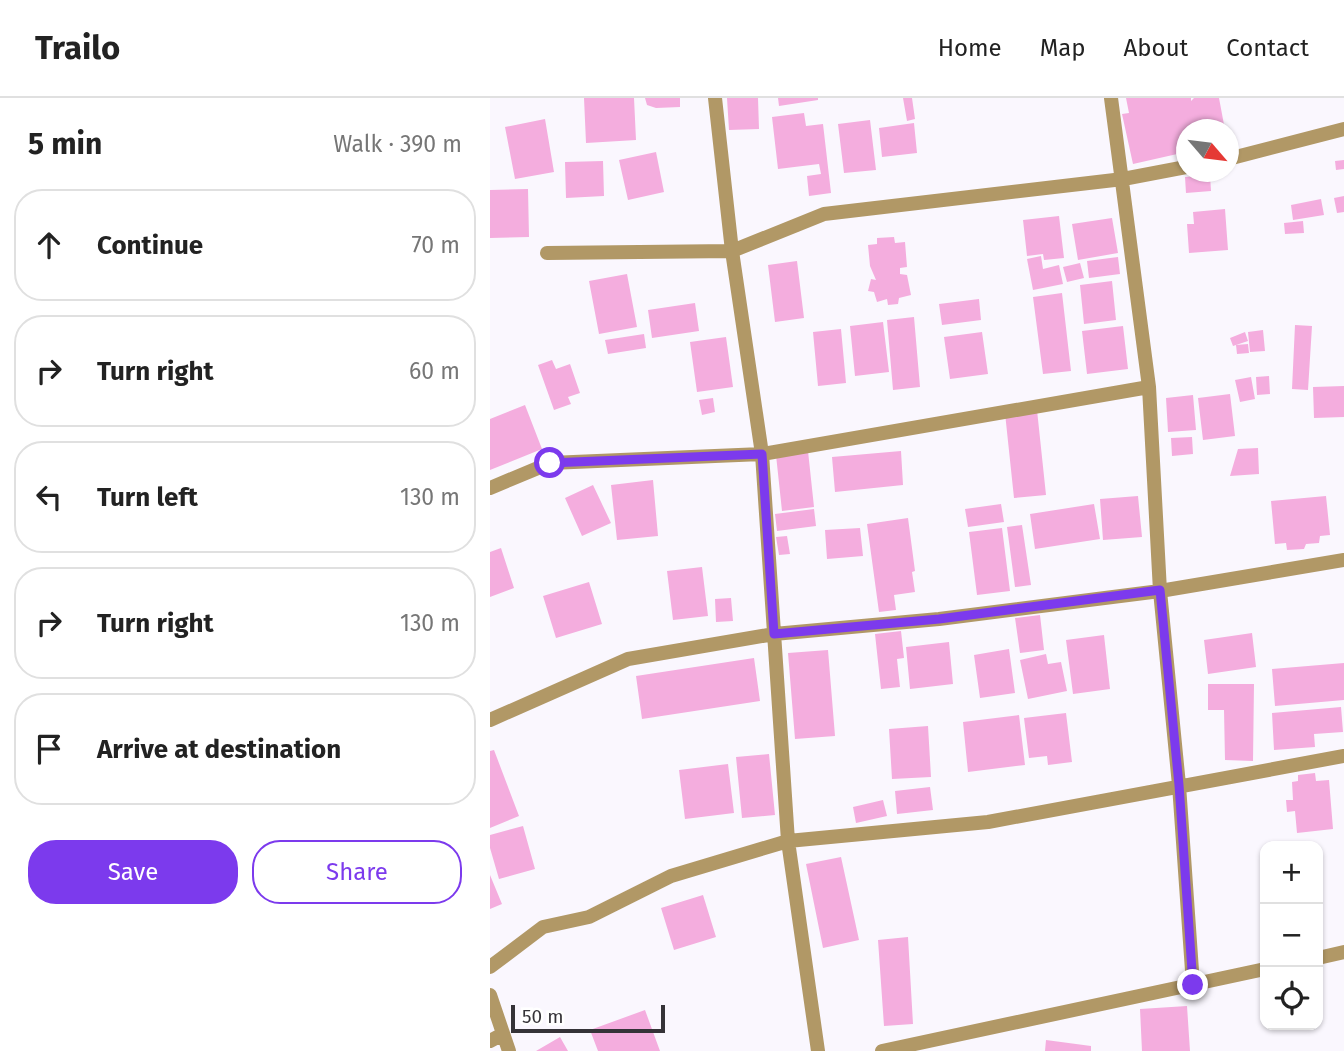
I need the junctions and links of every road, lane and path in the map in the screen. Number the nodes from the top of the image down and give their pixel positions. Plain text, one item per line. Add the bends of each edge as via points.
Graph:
1 (715, 98) edge
2 (1111, 98) edge
3 (1344, 129) edge
4 (1239, 156) edge
5 (1176, 169) edge
6 (1124, 179) junction
7 (732, 251) junction
8 (547, 253) dead end
9 (1149, 387) junction
10 (762, 454) junction
11 (490, 488) edge
12 (1344, 559) edge
13 (1160, 590) junction
14 (774, 634) junction
15 (490, 720) edge
16 (1344, 756) edge
17 (1179, 785) junction
18 (788, 841) junction
19 (1344, 952) edge
20 (1323, 957) edge
21 (490, 967) edge
22 (1260, 970) edge
23 (1193, 985) junction
24 (490, 996) edge
25 (496, 1037) edge
26 (509, 1051) edge
27 (818, 1051) edge
28 (882, 1051) edge

1 - 7 street
2 - 6 street
3 - 4 street
5 - 6 street
6 - 7 street via 824,214
6 - 9 street
7 - 8 street
7 - 10 street
9 - 10 street
9 - 13 street
10 - 11 street via 550,463
10 - 14 street
12 - 13 street
13 - 14 street via 939,619
13 - 17 street
14 - 15 street via 628,659
14 - 18 street
16 - 17 street
17 - 18 street via 988,822
17 - 23 street
18 - 21 street via 671,876 589,918 543,927
18 - 27 street
19 - 20 street
22 - 23 street
23 - 28 street
24 - 25 street
25 - 26 street

